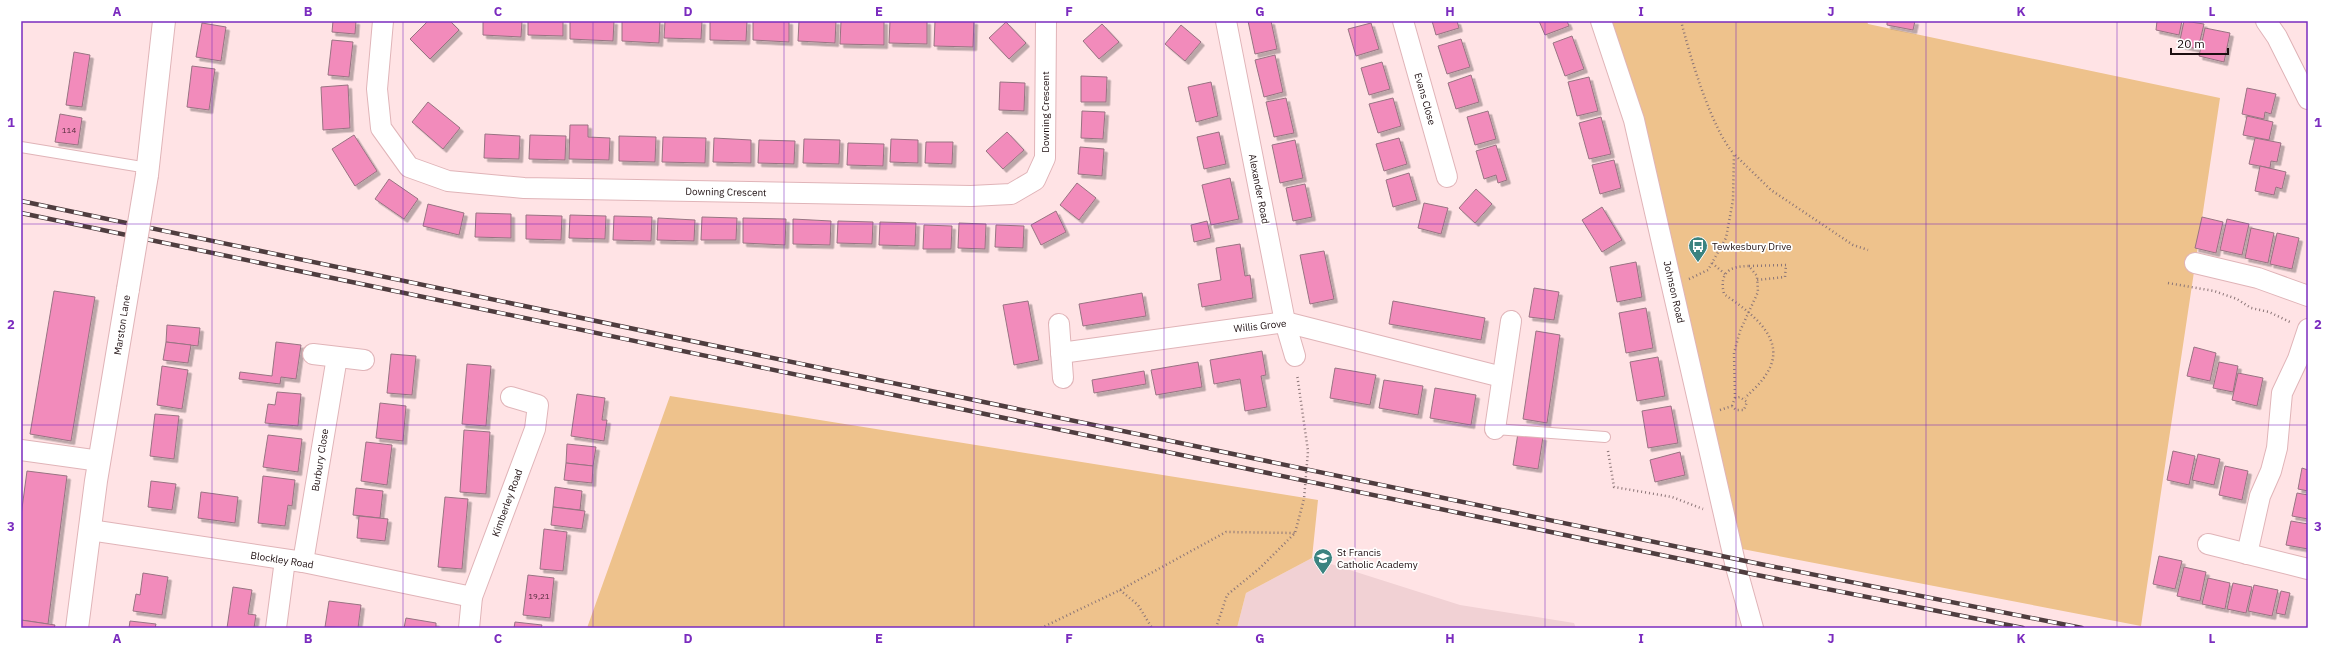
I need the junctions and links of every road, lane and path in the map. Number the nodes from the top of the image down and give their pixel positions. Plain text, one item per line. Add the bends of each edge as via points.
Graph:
1 (164, 21) edge
2 (383, 21) edge
3 (1046, 21) edge
4 (1226, 21) edge
5 (1403, 21) edge
6 (1601, 21) edge
7 (1681, 21) edge
8 (2266, 21) edge
9 (2308, 99) edge
10 (21, 147) edge
11 (1734, 154) junction
12 (148, 172) junction
13 (1447, 177) dead end
14 (1868, 250) dead end
15 (1712, 263) junction
16 (2195, 263) dead end
17 (1749, 266) junction
18 (1725, 274) junction
19 (1757, 280) junction
20 (2168, 283) dead end
21 (1672, 287) junction
22 (2308, 296) edge
23 (1750, 312) junction
24 (1285, 322) junction
25 (1511, 322) dead end
26 (1059, 324) dead end
27 (2308, 330) edge
28 (1061, 353) junction
29 (314, 354) dead end
30 (1294, 356) joint
31 (336, 357) junction
32 (364, 360) dead end
33 (1502, 377) junction
34 (1063, 378) dead end
35 (511, 397) dead end
36 (1735, 398) junction
37 (1745, 398) junction
38 (1732, 406) junction
39 (1703, 416) junction
40 (1495, 428) joint
41 (1605, 437) joint
42 (21, 450) edge
43 (100, 462) junction
44 (1726, 518) junction
45 (90, 530) junction
46 (1295, 533) junction
47 (2208, 544) dead end
48 (2247, 554) junction
49 (294, 561) junction
50 (2308, 569) edge
51 (1120, 590) junction
52 (472, 597) junction
53 (77, 628) edge
54 (276, 628) edge
55 (469, 628) edge
56 (1041, 628) edge
57 (1152, 628) edge
58 (1216, 628) edge
59 (1753, 628) edge

1 - 12 street, Marston Lane
2 - 3 street, Downing Crescent via 377,89 381,128 409,167 448,181 524,188 971,196 1011,194 1035,180 1045,158
4 - 24 street, Alexander Road
5 - 13 street, Evans Close
6 - 21 street, Johnson Road via 1634,120
7 - 11 path via 1688,51 1723,142
8 - 9 street via 2277,36
10 - 12 lane
11 - 14 path via 1771,190 1854,245
11 - 15 path via 1733,200 1726,238
12 - 43 street, Marston Lane, bridge
15 - 18 path
15 - 21 path via 1708,270
16 - 22 street via 2258,278
17 - 18 path via 1735,266
17 - 19 path
17 - 19 path via 1786,265 1786,277
18 - 23 path via 1721,283 1724,294
19 - 23 path via 1758,292
20 - 27 path via 2214,291
21 - 39 street, Johnson Road
23 - 36 path via 1740,331 1734,352
23 - 37 path via 1762,323 1773,344 1773,353 1768,373
24 - 28 street, Willis Grove
24 - 30 street, Alexander Road
24 - 33 street, Willis Grove
25 - 33 street
26 - 28 street
27 - 48 street via 2282,393 2277,448 2271,471 2260,496
28 - 34 street
29 - 31 street
30 - 46 path via 1308,451 1304,499
31 - 32 street
31 - 49 street, Burbury Close
33 - 40 street
35 - 52 street, Kimberley Road via 538,404 535,429
36 - 37 path
36 - 38 path
37 - 38 path via 1747,402 1744,410 1736,410
38 - 39 path
39 - 44 street, Johnson Road
40 - 41 lane
41 - 44 path via 1614,487 1672,496
42 - 43 street
43 - 45 street, Marston Lane
44 - 59 street, Johnson Road
45 - 49 street, Blockley Road
45 - 53 street, Marston Lane
46 - 51 path via 1226,532
46 - 58 path via 1260,568 1227,595
47 - 48 street
48 - 50 street
49 - 52 street, Blockley Road
49 - 54 street, Burbury Close
51 - 56 path
51 - 57 path via 1138,605
52 - 55 street, Kimberley Road

